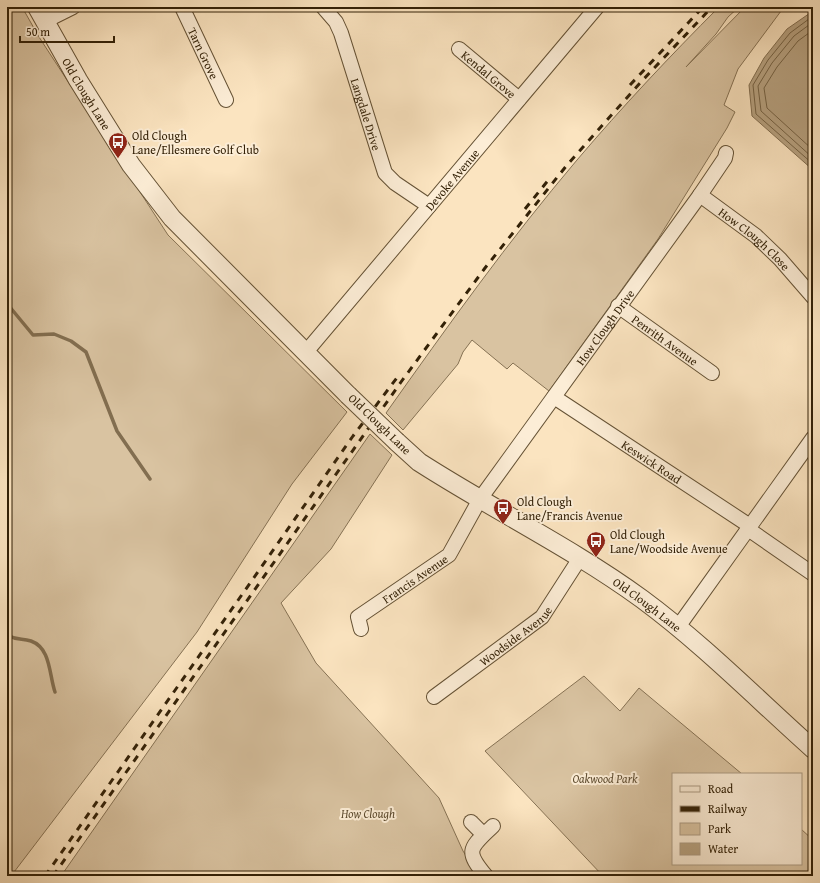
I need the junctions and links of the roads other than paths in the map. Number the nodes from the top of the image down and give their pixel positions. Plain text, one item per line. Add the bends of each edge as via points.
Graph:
1 (73, 7) edge
2 (182, 7) edge
3 (323, 7) edge
4 (597, 7) edge
5 (41, 14) edge
6 (459, 48) dead end
7 (519, 99) junction
8 (226, 100) dead end
9 (726, 153) dead end
10 (700, 195) junction
11 (430, 206) junction
12 (805, 294) edge
13 (618, 306) junction
14 (306, 352) junction
15 (712, 373) dead end
16 (554, 397) junction
17 (813, 438) edge
18 (480, 499) junction
19 (749, 528) junction
20 (580, 558) junction
21 (813, 574) edge
22 (678, 627) junction
23 (361, 629) dead end
24 (434, 697) dead end
25 (813, 749) edge
26 (471, 822) dead end
27 (486, 876) edge

1 - 5 street
2 - 8 street, Tarn Grove
3 - 11 street, Langdale Drive via 341,32 385,173 395,183
4 - 7 street, Devoke Avenue
5 - 14 street, Old Clough Lane via 78,80 131,165 172,218
6 - 7 street, Kendal Grove
7 - 11 street, Devoke Avenue
9 - 10 street, How Clough Drive
10 - 12 street, How Clough Close via 756,236 780,259
10 - 13 street, How Clough Drive
11 - 14 street, Devoke Avenue
13 - 15 street, Penrith Avenue
13 - 16 street, How Clough Drive
14 - 18 street, Old Clough Lane, bridge via 419,462
16 - 18 street, How Clough Drive
16 - 19 street, Keswick Road
17 - 19 street
18 - 20 street, Old Clough Lane
18 - 23 street, Francis Avenue via 449,555 358,616
19 - 21 street, Keswick Road
19 - 22 street
20 - 22 street, Old Clough Lane via 642,599
20 - 24 street, Woodside Avenue via 542,617
22 - 25 street, Old Clough Lane
26 - 27 street via 488,830 475,843 472,856

